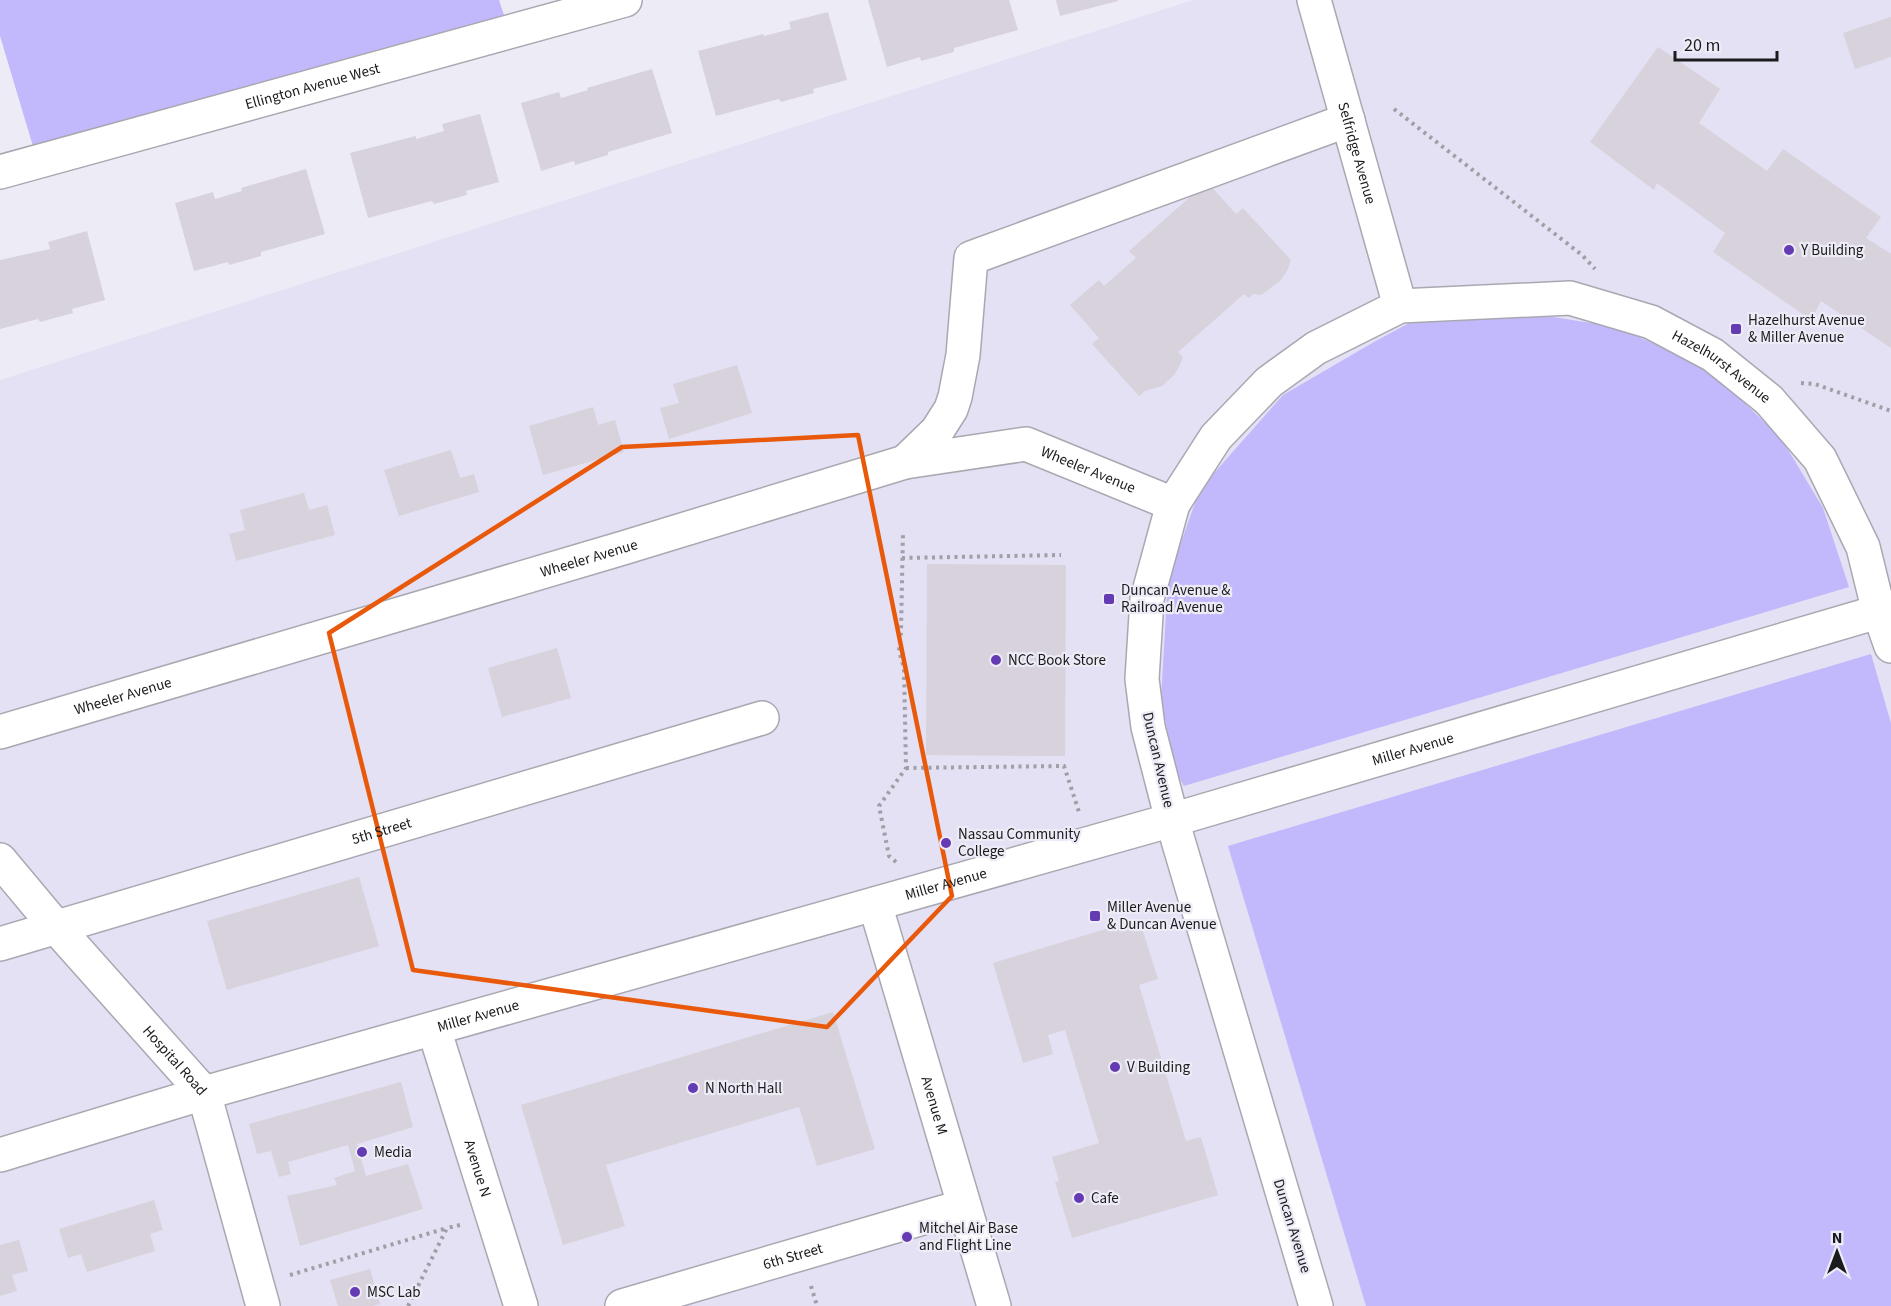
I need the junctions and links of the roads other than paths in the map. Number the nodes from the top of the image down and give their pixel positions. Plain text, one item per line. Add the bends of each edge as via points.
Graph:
1 (626, 0) edge
2 (1314, 0) edge
3 (1348, 120) junction
4 (0, 172) edge
5 (1400, 306) junction
6 (905, 462) junction
7 (1173, 504) junction
8 (1885, 610) edge
9 (1891, 646) edge
10 (762, 718) dead end
11 (0, 732) edge
12 (1172, 820) junction
13 (0, 860) edge
14 (875, 904) junction
15 (56, 927) junction
16 (0, 944) edge
17 (434, 1029) junction
18 (204, 1093) junction
19 (0, 1155) edge
20 (964, 1206) junction
21 (263, 1306) edge
22 (521, 1306) edge
23 (622, 1306) edge
24 (994, 1306) edge
25 (1316, 1306) edge

1 - 4 street, Ellington Avenue West
2 - 3 street, Selfridge Avenue
3 - 5 street, Selfridge Avenue
3 - 6 street via 971,258 963,355 955,397 937,431
5 - 7 street, Duncan Avenue via 1316,348 1269,382 1216,437
5 - 8 street, Hazelhurst Avenue via 1570,298 1651,322 1713,355 1769,400 1820,459 1863,547
6 - 7 street, Wheeler Avenue via 1026,444
6 - 11 street, Wheeler Avenue
7 - 12 street, Duncan Avenue via 1147,599 1142,679 1148,727
8 - 9 street, Hazelhurst Avenue
8 - 12 street, Miller Avenue
10 - 15 street, 5th Street
12 - 14 street, Miller Avenue
12 - 25 street, Duncan Avenue
13 - 15 street, Hospital Road
14 - 17 street, Miller Avenue
14 - 20 street, Avenue M
15 - 16 street, 5th Street
15 - 18 street, Hospital Road
17 - 18 street, Miller Avenue
17 - 22 street, Avenue N
18 - 19 street, Miller Avenue
18 - 21 street, Hospital Road
20 - 23 street, 6th Street
20 - 24 street, Avenue M

